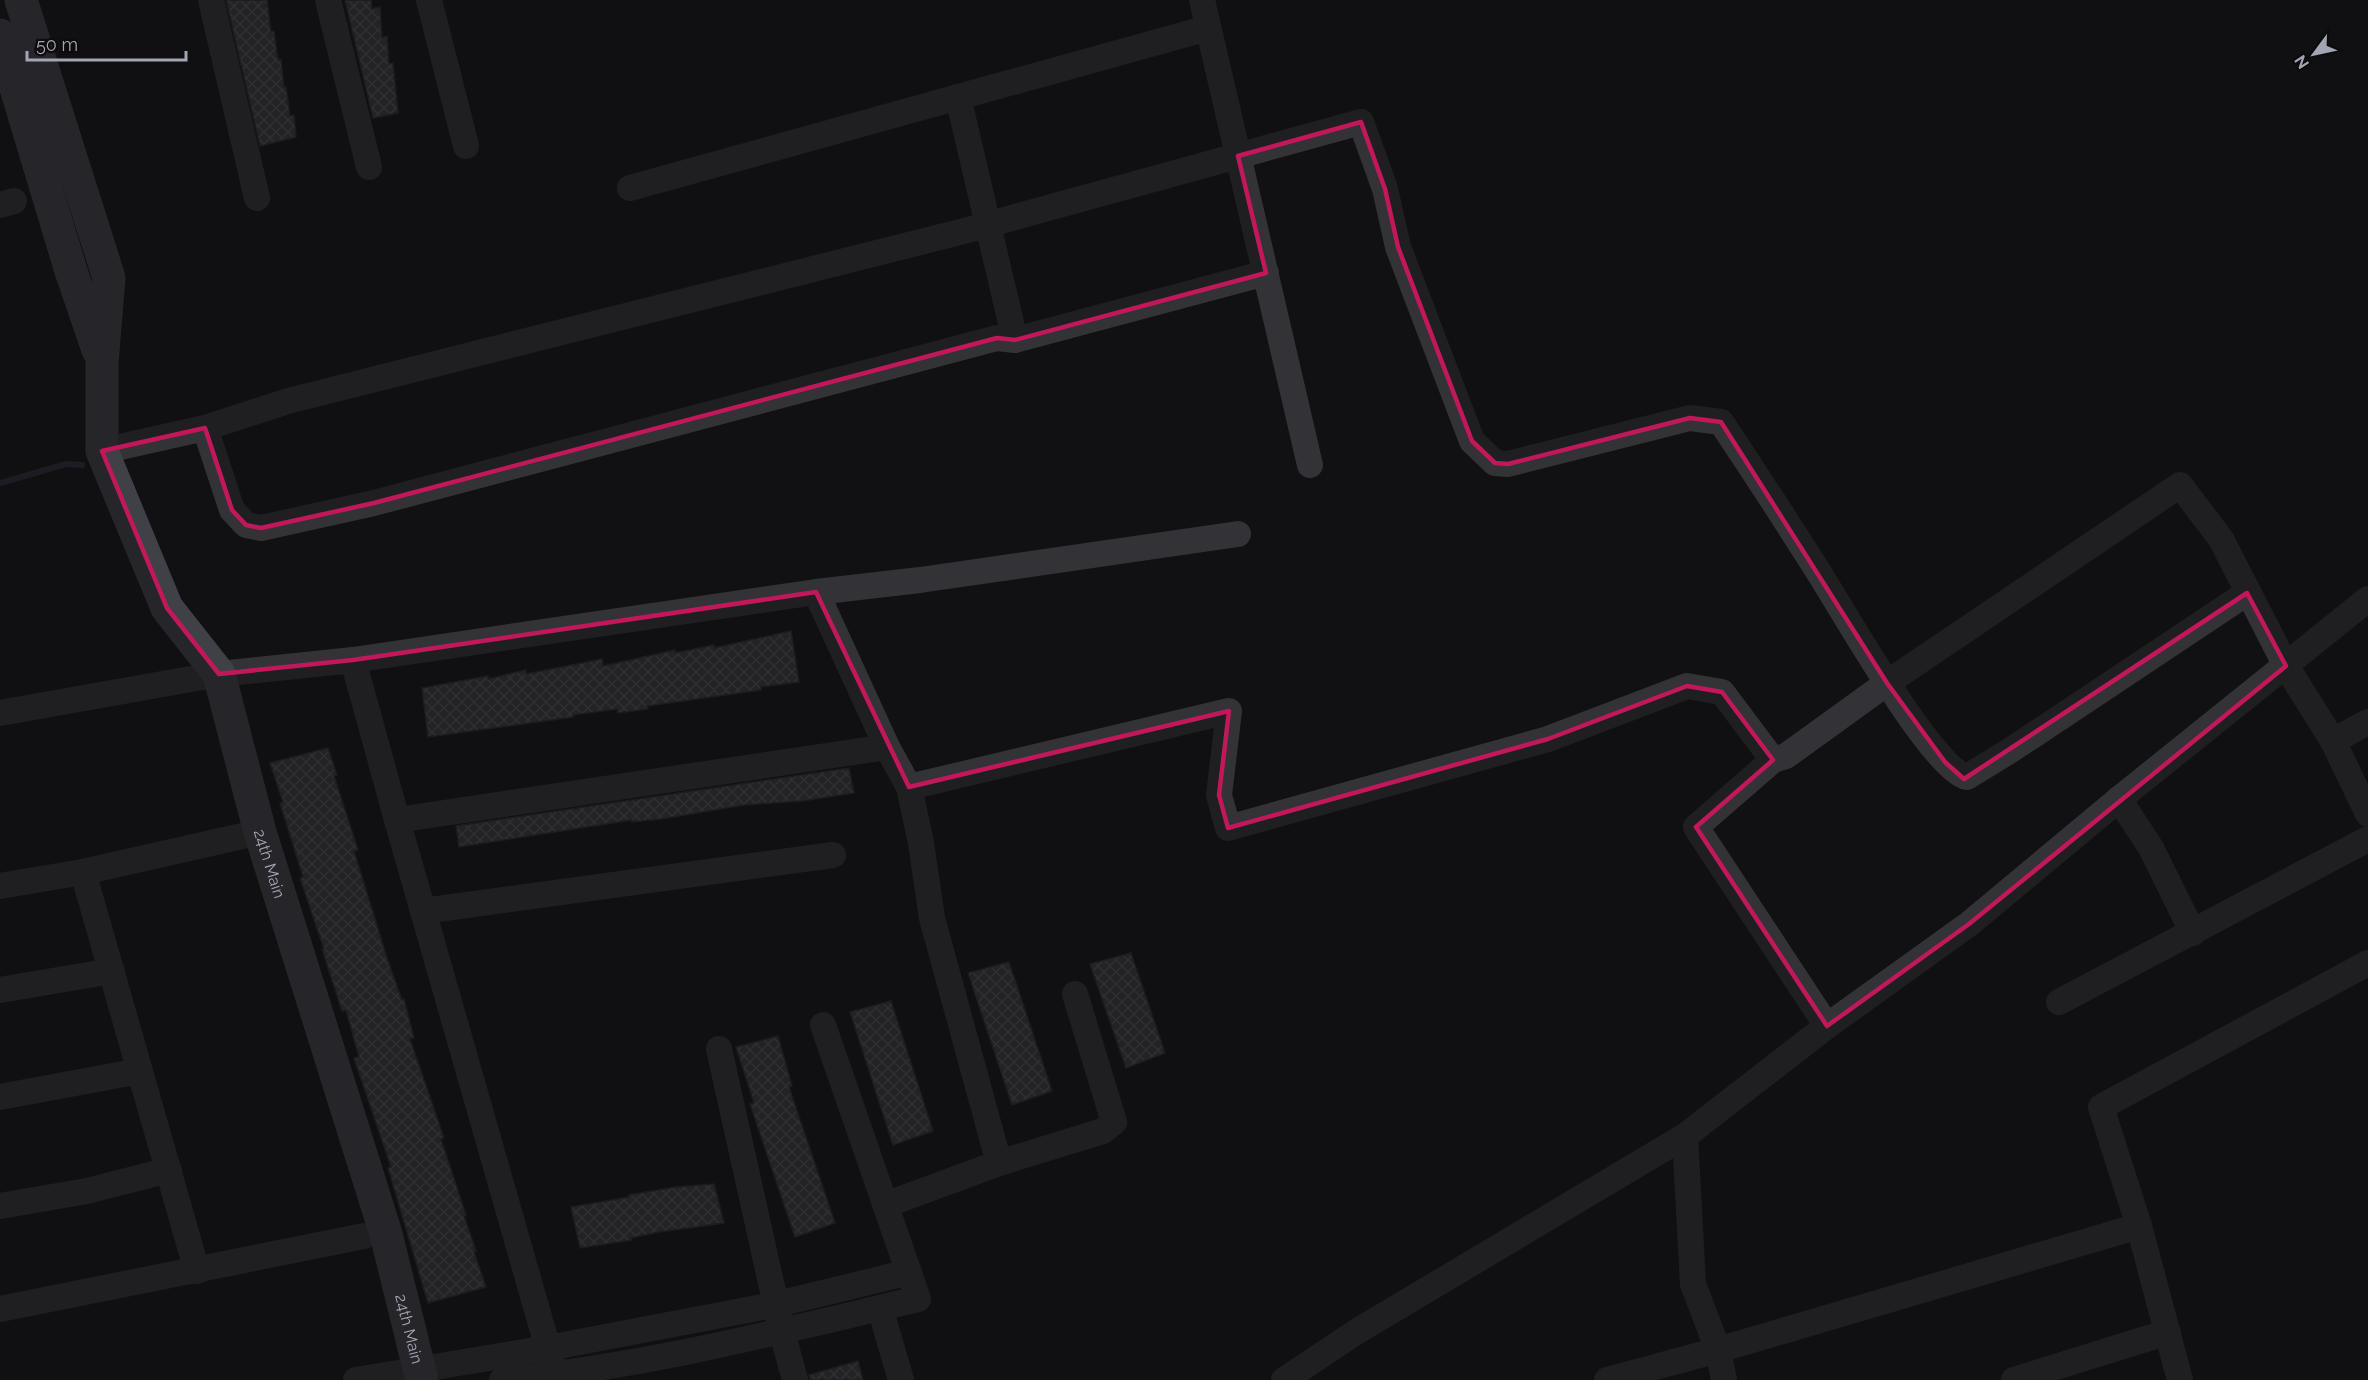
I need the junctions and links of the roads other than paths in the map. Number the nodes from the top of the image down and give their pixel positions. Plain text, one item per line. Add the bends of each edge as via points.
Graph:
1 (21, 0) edge
2 (211, 0) edge
3 (328, 0) edge
4 (429, 0) edge
5 (1202, 0) edge
6 (1209, 28) junction
7 (0, 35) edge
8 (958, 97) junction
9 (466, 146) dead end
10 (1238, 156) junction
11 (369, 167) dead end
12 (630, 188) dead end
13 (257, 198) dead end
14 (988, 224) junction
15 (1266, 273) junction
16 (1015, 340) junction
17 (102, 363) junction
18 (205, 428) junction
19 (102, 451) junction
20 (1311, 465) dead end
21 (1238, 534) dead end
22 (816, 592) junction
23 (2247, 592) junction
24 (2368, 599) edge
25 (353, 660) junction
26 (2286, 666) junction
27 (208, 676) junction
28 (1887, 683) junction
29 (0, 713) edge
30 (2368, 722) edge
31 (2333, 741) junction
32 (887, 747) junction
33 (1773, 760) junction
34 (909, 787) junction
35 (2119, 799) junction
36 (2368, 814) edge
37 (397, 820) junction
38 (251, 834) junction
39 (2368, 838) edge
40 (833, 855) dead end
41 (83, 872) junction
42 (0, 886) edge
43 (423, 911) junction
44 (2193, 933) junction
45 (2368, 963) edge
46 (112, 970) junction
47 (0, 990) edge
48 (1075, 994) dead end
49 (2059, 1002) dead end
50 (822, 1025) dead end
51 (1827, 1026) junction
52 (719, 1049) dead end
53 (140, 1071) junction
54 (0, 1097) edge
55 (1685, 1136) junction
56 (999, 1163) junction
57 (169, 1170) junction
58 (885, 1205) junction
59 (0, 1206) edge
60 (2139, 1226) junction
61 (363, 1236) junction
62 (197, 1271) junction
63 (909, 1272) junction
64 (778, 1304) junction
65 (880, 1308) junction
66 (0, 1309) edge
67 (782, 1332) junction
68 (2168, 1332) junction
69 (548, 1348) junction
70 (1718, 1350) junction
71 (410, 1375) edge
72 (556, 1378) edge
73 (356, 1380) edge
74 (502, 1380) edge
75 (795, 1380) edge
76 (901, 1380) edge
77 (1284, 1380) edge
78 (1607, 1380) edge
79 (1724, 1380) edge
80 (2014, 1380) edge
81 (2180, 1380) edge

1 - 17 street via 109,278
2 - 13 street
3 - 11 street
4 - 9 street
5 - 6 street
6 - 8 street
6 - 10 street
7 - 17 street
8 - 12 street
8 - 14 street
10 - 14 street
10 - 15 street
10 - 28 street via 1361,122 1385,189 1398,247 1472,441 1495,463 1508,464 1690,418 1721,422
14 - 16 street
14 - 18 street via 288,401
15 - 16 street
15 - 20 street
16 - 18 street via 997,339 374,503 261,528 246,525 232,510
17 - 19 street, 24th Main
18 - 19 street
19 - 27 street, 24th Main via 167,608
21 - 22 street
22 - 25 street
22 - 32 street
23 - 26 street
23 - 28 street via 1967,777 1945,762
23 - 28 street via 2221,539 2180,485
24 - 26 street
25 - 27 street
25 - 37 street
26 - 31 street
26 - 35 street
27 - 29 street
27 - 38 street, 24th Main
28 - 33 street via 1786,756
30 - 31 street
31 - 36 street
32 - 34 street
32 - 37 street
33 - 34 street via 1722,692 1687,686 1548,739 1228,828 1219,795 1229,711
33 - 51 street via 1696,827
34 - 56 street via 932,918
35 - 44 street via 2151,848
35 - 51 street via 1969,924
37 - 43 street
38 - 41 street
38 - 61 street
38 - 71 street, 24th Main via 386,1234
39 - 44 street
40 - 43 street
41 - 42 street
41 - 46 street
43 - 69 street
44 - 49 street
45 - 60 street via 2101,1107
46 - 47 street
46 - 53 street
48 - 56 street via 1114,1122 1103,1131
50 - 58 street
51 - 55 street
52 - 64 street
53 - 54 street
53 - 57 street
55 - 70 street via 1694,1284
55 - 77 street via 1356,1332
56 - 58 street
57 - 59 street via 87,1191
57 - 62 street
58 - 63 street
60 - 68 street
60 - 70 street
61 - 62 street
61 - 71 street
62 - 66 street
63 - 64 street
63 - 65 street via 918,1299
64 - 67 street
64 - 69 street
65 - 67 street
65 - 76 street
67 - 72 street
67 - 75 street
68 - 80 street
68 - 81 street
69 - 71 street
69 - 72 street
70 - 78 street
70 - 79 street
71 - 73 street
72 - 74 street

